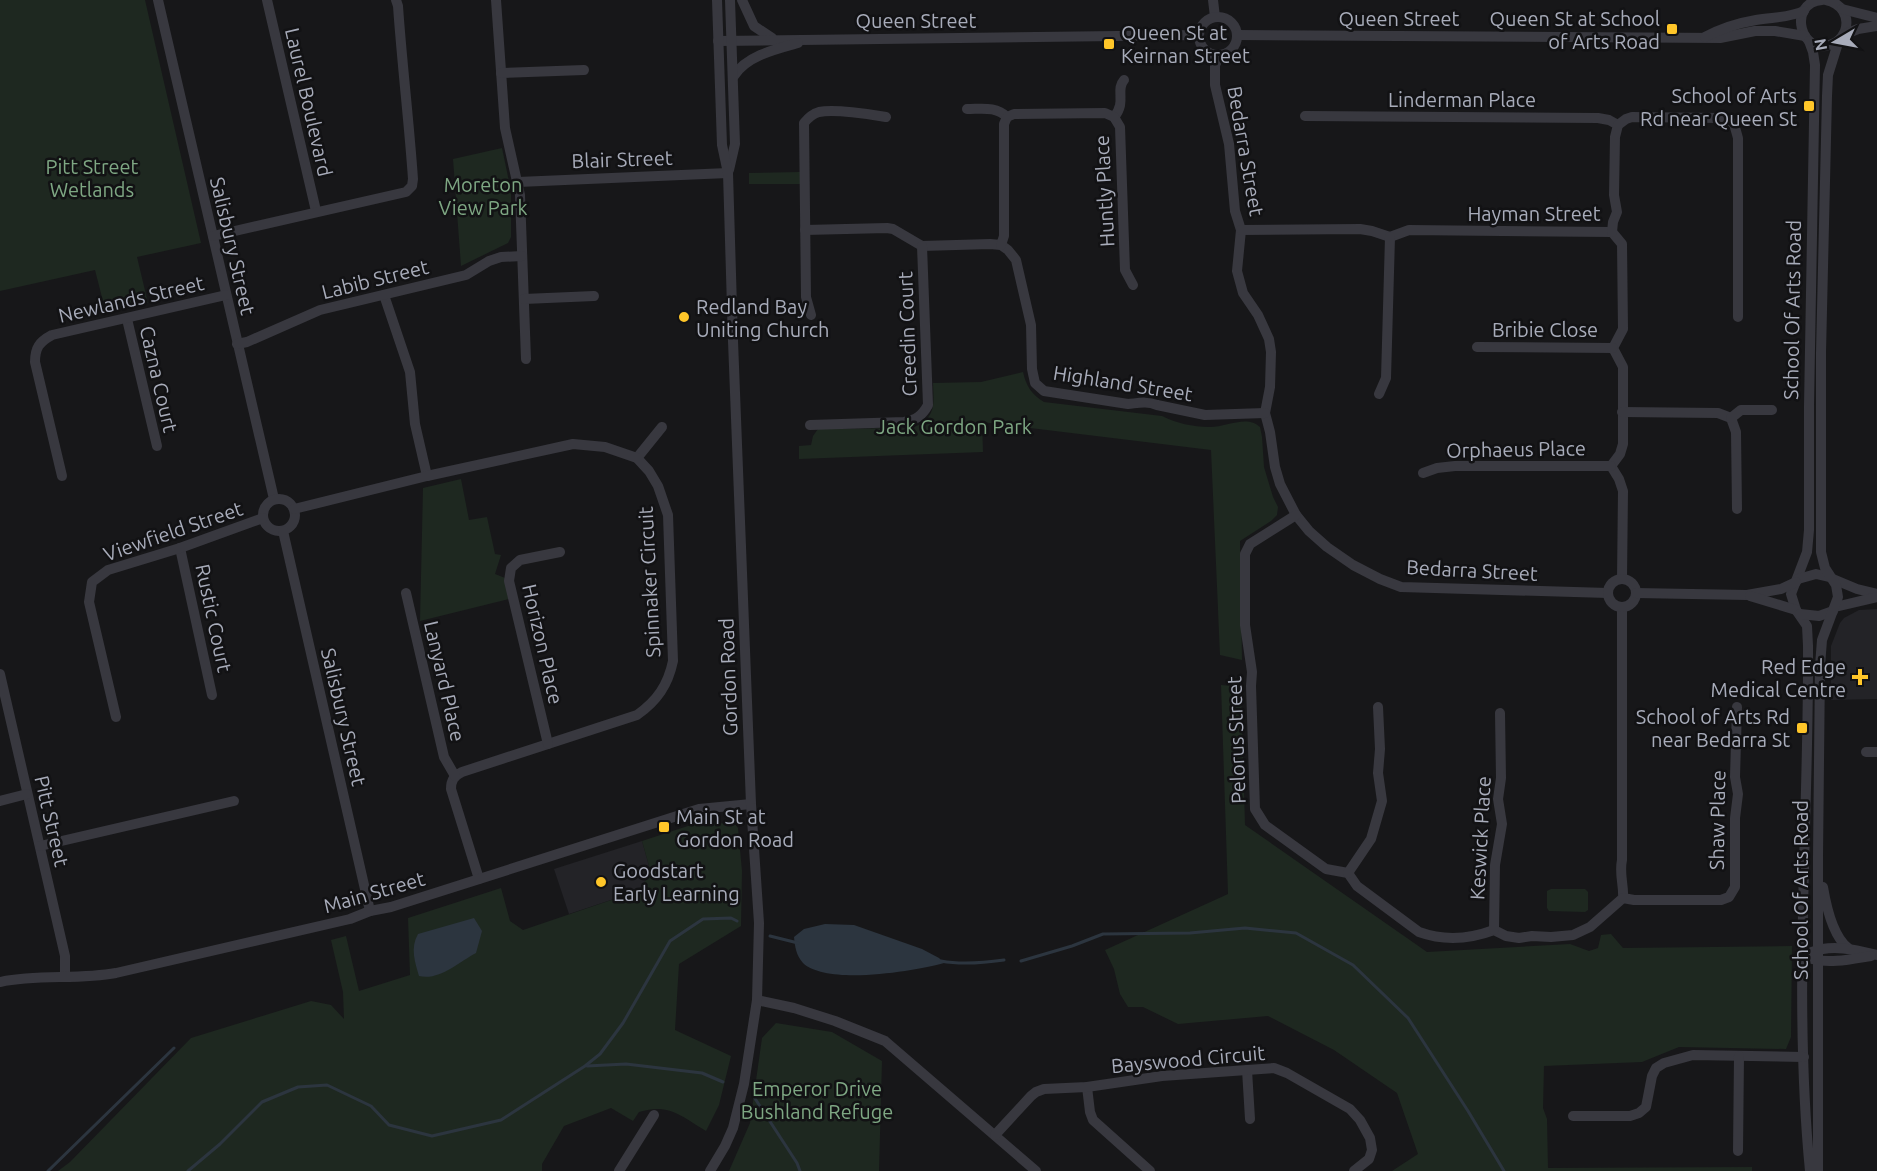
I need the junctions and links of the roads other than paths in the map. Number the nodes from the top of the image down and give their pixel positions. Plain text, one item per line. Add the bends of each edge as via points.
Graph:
1 (158, 0) edge
2 (267, 0) edge
3 (396, 0) edge
4 (496, 0) edge
5 (717, 0) edge
6 (730, 0) edge
7 (742, 0) edge
8 (1213, 0) edge
9 (1824, 0) edge
10 (1839, 5) edge
11 (1806, 6) edge
12 (1215, 17) junction
13 (1877, 18) edge
14 (1877, 26) edge
15 (1199, 35) junction
16 (1237, 35) junction
17 (1705, 37) junction
18 (1841, 38) junction
19 (776, 39) junction
20 (813, 39) junction
21 (1807, 39) junction
22 (731, 40) junction
23 (718, 41) junction
24 (1220, 55) junction
25 (584, 70) dead end
26 (501, 73) junction
27 (733, 77) junction
28 (1124, 80) dead end
29 (967, 109) dead end
30 (1305, 116) dead end
31 (886, 117) dead end
32 (1007, 117) junction
33 (1114, 117) junction
34 (1618, 125) junction
35 (728, 173) junction
36 (518, 182) junction
37 (316, 211) junction
38 (805, 230) junction
39 (1241, 230) junction
40 (1612, 232) junction
41 (213, 236) junction
42 (1390, 237) junction
43 (1000, 245) junction
44 (922, 246) junction
45 (522, 256) junction
46 (1133, 285) dead end
47 (384, 294) junction
48 (226, 296) junction
49 (594, 296) dead end
50 (524, 298) junction
51 (811, 315) dead end
52 (1738, 316) dead end
53 (127, 319) junction
54 (237, 344) junction
55 (1477, 347) dead end
56 (1613, 348) junction
57 (526, 359) dead end
58 (1379, 394) dead end
59 (1772, 410) dead end
60 (1622, 412) junction
61 (1265, 413) junction
62 (1731, 418) junction
63 (810, 426) dead end
64 (662, 427) dead end
65 (157, 446) dead end
66 (637, 458) junction
67 (1611, 466) junction
68 (1423, 473) dead end
69 (62, 476) dead end
70 (427, 476) junction
71 (274, 500) junction
72 (1737, 508) dead end
73 (294, 509) junction
74 (1296, 515) junction
75 (263, 518) junction
76 (283, 531) junction
77 (180, 548) junction
78 (560, 552) dead end
79 (1831, 578) junction
80 (1622, 579) junction
81 (1797, 580) junction
82 (406, 593) dead end
83 (1608, 593) junction
84 (1636, 593) junction
85 (1747, 595) junction
86 (1877, 596) edge
87 (1622, 607) junction
88 (1834, 609) junction
89 (1798, 612) junction
90 (0, 675) edge
91 (212, 695) dead end
92 (1378, 707) dead end
93 (1737, 707) dead end
94 (1500, 713) dead end
95 (116, 717) dead end
96 (548, 744) junction
97 (455, 776) junction
98 (27, 794) junction
99 (0, 801) edge
100 (234, 801) dead end
101 (751, 804) junction
102 (40, 846) junction
103 (1818, 857) junction
104 (1348, 873) junction
105 (479, 879) junction
106 (1623, 898) junction
107 (370, 911) junction
108 (1494, 930) junction
109 (1848, 948) junction
110 (1818, 955) junction
111 (1803, 956) junction
112 (65, 977) junction
113 (0, 982) edge
114 (757, 1000) junction
115 (1739, 1056) junction
116 (1804, 1057) junction
117 (1247, 1070) junction
118 (1087, 1087) junction
119 (654, 1115) dead end
120 (1573, 1116) dead end
121 (1250, 1119) dead end
122 (995, 1135) junction
123 (1738, 1151) dead end
124 (619, 1171) edge
125 (710, 1171) edge
126 (1036, 1171) edge
127 (1150, 1171) edge
128 (1354, 1171) edge
129 (1810, 1171) edge
130 (1818, 1171) edge

1 - 41 street, Salisbury Street
2 - 37 street, Laurel Boulevard
3 - 37 street via 412,186 406,192
4 - 26 street
5 - 23 street, Gordon Road
6 - 22 street, Gordon Road
7 - 19 street via 754,26
8 - 12 street
9 - 10 street
9 - 11 street
10 - 13 street
10 - 18 street via 1846,22
11 - 17 street, Queen Street via 1783,18 1739,23
11 - 21 street via 1800,24
12 - 15 street via 1202,24
12 - 16 street via 1229,20
14 - 18 street via 1858,29
15 - 20 street, Queen Street
15 - 24 street via 1207,52
16 - 17 street, Queen Street
16 - 24 street via 1230,51
17 - 21 street, Queen Street via 1775,31
18 - 21 street via 1827,46
18 - 79 street, School Of Arts Road via 1828,75 1824,210 1821,552
19 - 20 street, Queen Street
19 - 22 street, Queen Street
20 - 27 street, Queen Street via 745,63
21 - 81 street, School Of Arts Road via 1815,65 1809,530 1807,552
22 - 23 street, Queen Street
22 - 27 street, Gordon Road
23 - 35 street, Gordon Road via 722,145
24 - 39 street, Bedarra Street via 1215,65 1215,86 1229,144 1235,211
25 - 26 street
26 - 36 street via 505,128
27 - 35 street, Gordon Road via 735,144
28 - 33 street via 1120,87 1120,110
29 - 32 street via 995,109
30 - 34 street, Linderman Place via 1598,118
31 - 38 street via 820,112 804,123
32 - 33 street, Huntly Place via 1105,113
32 - 43 street via 1004,236
33 - 46 street, Huntly Place via 1120,127 1125,270
34 - 40 street via 1614,195 1617,212
34 - 52 street via 1632,117 1720,118 1734,124 1738,138
35 - 36 street, Blair Street
35 - 101 street, Gordon Road
36 - 45 street
37 - 41 street
38 - 44 street via 887,228
38 - 51 street via 806,297
39 - 42 street, Hayman Street via 1360,229
39 - 61 street, Bedarra Street via 1240,284 1263,325 1271,352
40 - 42 street, Hayman Street via 1409,230
40 - 56 street, Hayman Street via 1622,244 1623,329
41 - 48 street, Salisbury Street
42 - 58 street via 1386,378
43 - 44 street
43 - 61 street, Highland Street via 1016,260 1031,325 1032,369 1035,383 1044,391 1128,404 1150,403 1205,415
44 - 63 street, Creedin Court via 928,405 915,420 904,422
45 - 47 street, Labib Street via 501,257 466,275
45 - 50 street
47 - 54 street, Labib Street via 320,310
47 - 70 street via 410,372 415,423
48 - 53 street, Newlands Street
48 - 54 street, Salisbury Street
49 - 50 street
50 - 57 street
53 - 65 street, Cazna Court
53 - 69 street, Newlands Street via 52,335 35,350
54 - 71 street, Salisbury Street
55 - 56 street, Bribie Close
56 - 60 street via 1623,367
59 - 62 street via 1741,410
60 - 62 street via 1718,413
60 - 67 street via 1623,444
61 - 74 street, Bedarra Street via 1280,484
62 - 72 street via 1736,432
64 - 66 street
66 - 70 street via 605,447 573,444
66 - 96 street, Spinnaker Circuit via 658,486 668,515 673,661 670,677 650,706 637,715
67 - 68 street, Orphaeus Place via 1455,466
67 - 80 street via 1623,491
70 - 73 street
71 - 73 street via 285,500
71 - 75 street via 265,507
73 - 76 street via 294,520
74 - 83 street, Bedarra Street via 1309,531 1353,565 1401,587
74 - 104 street, Pelorus Street via 1250,544 1245,554 1255,809 1265,825 1326,869
75 - 76 street via 272,530
75 - 77 street, Viewfield Street
76 - 107 street, Salisbury Street
77 - 91 street, Rustic Court
77 - 95 street, Viewfield Street via 108,570 92,582 90,602
78 - 96 street, Horizon Place via 520,560 511,568 509,581
79 - 81 street via 1816,574
79 - 86 street
79 - 88 street via 1838,591
80 - 83 street via 1611,585
80 - 84 street via 1630,582
81 - 85 street via 1781,589
81 - 89 street via 1791,594
82 - 97 street, Lanyard Place via 444,757
83 - 87 street via 1611,601
84 - 85 street
84 - 87 street via 1634,601
85 - 89 street
86 - 88 street
87 - 106 street
88 - 89 street via 1819,616
88 - 103 street, School Of Arts Road via 1822,640 1820,666
89 - 111 street, School Of Arts Road via 1807,626 1808,646
90 - 98 street, Pitt Street
92 - 104 street via 1382,801 1371,839
93 - 106 street, Shaw Place via 1735,887 1730,897 1690,901
94 - 108 street, Keswick Place via 1502,778 1498,799 1502,824 1495,865
96 - 97 street, Spinnaker Circuit
97 - 105 street via 451,789
98 - 99 street
98 - 102 street, Pitt Street
100 - 102 street
101 - 105 street, Main Street via 699,809
101 - 114 street, Gordon Road via 759,923
102 - 112 street, Pitt Street via 65,956
103 - 109 street via 1827,909
103 - 110 street, School Of Arts Road
104 - 108 street, Pelorus Street via 1357,886 1425,934 1468,938
105 - 107 street, Main Street
106 - 108 street via 1590,927 1573,935 1519,938
107 - 112 street, Main Street via 350,919 116,973
109 - 110 street
109 - 110 street via 1877,955 1847,960
110 - 111 street
110 - 130 street, School Of Arts Road
111 - 116 street, School Of Arts Road
112 - 113 street, Main Street
114 - 122 street via 835,1021 885,1041
114 - 125 street, Gordon Road via 733,1128
115 - 116 street
115 - 120 street via 1693,1054 1664,1063 1652,1076 1646,1107 1639,1113
115 - 123 street
116 - 129 street, School Of Arts Road
117 - 118 street, Bayswood Circuit via 1162,1076
117 - 121 street
117 - 128 street, Bayswood Circuit via 1274,1068 1350,1109 1370,1138 1372,1150 1369,1159
118 - 122 street, Bayswood Circuit via 1036,1092
118 - 127 street, Bayswood Circuit via 1093,1120
119 - 124 street
122 - 126 street

